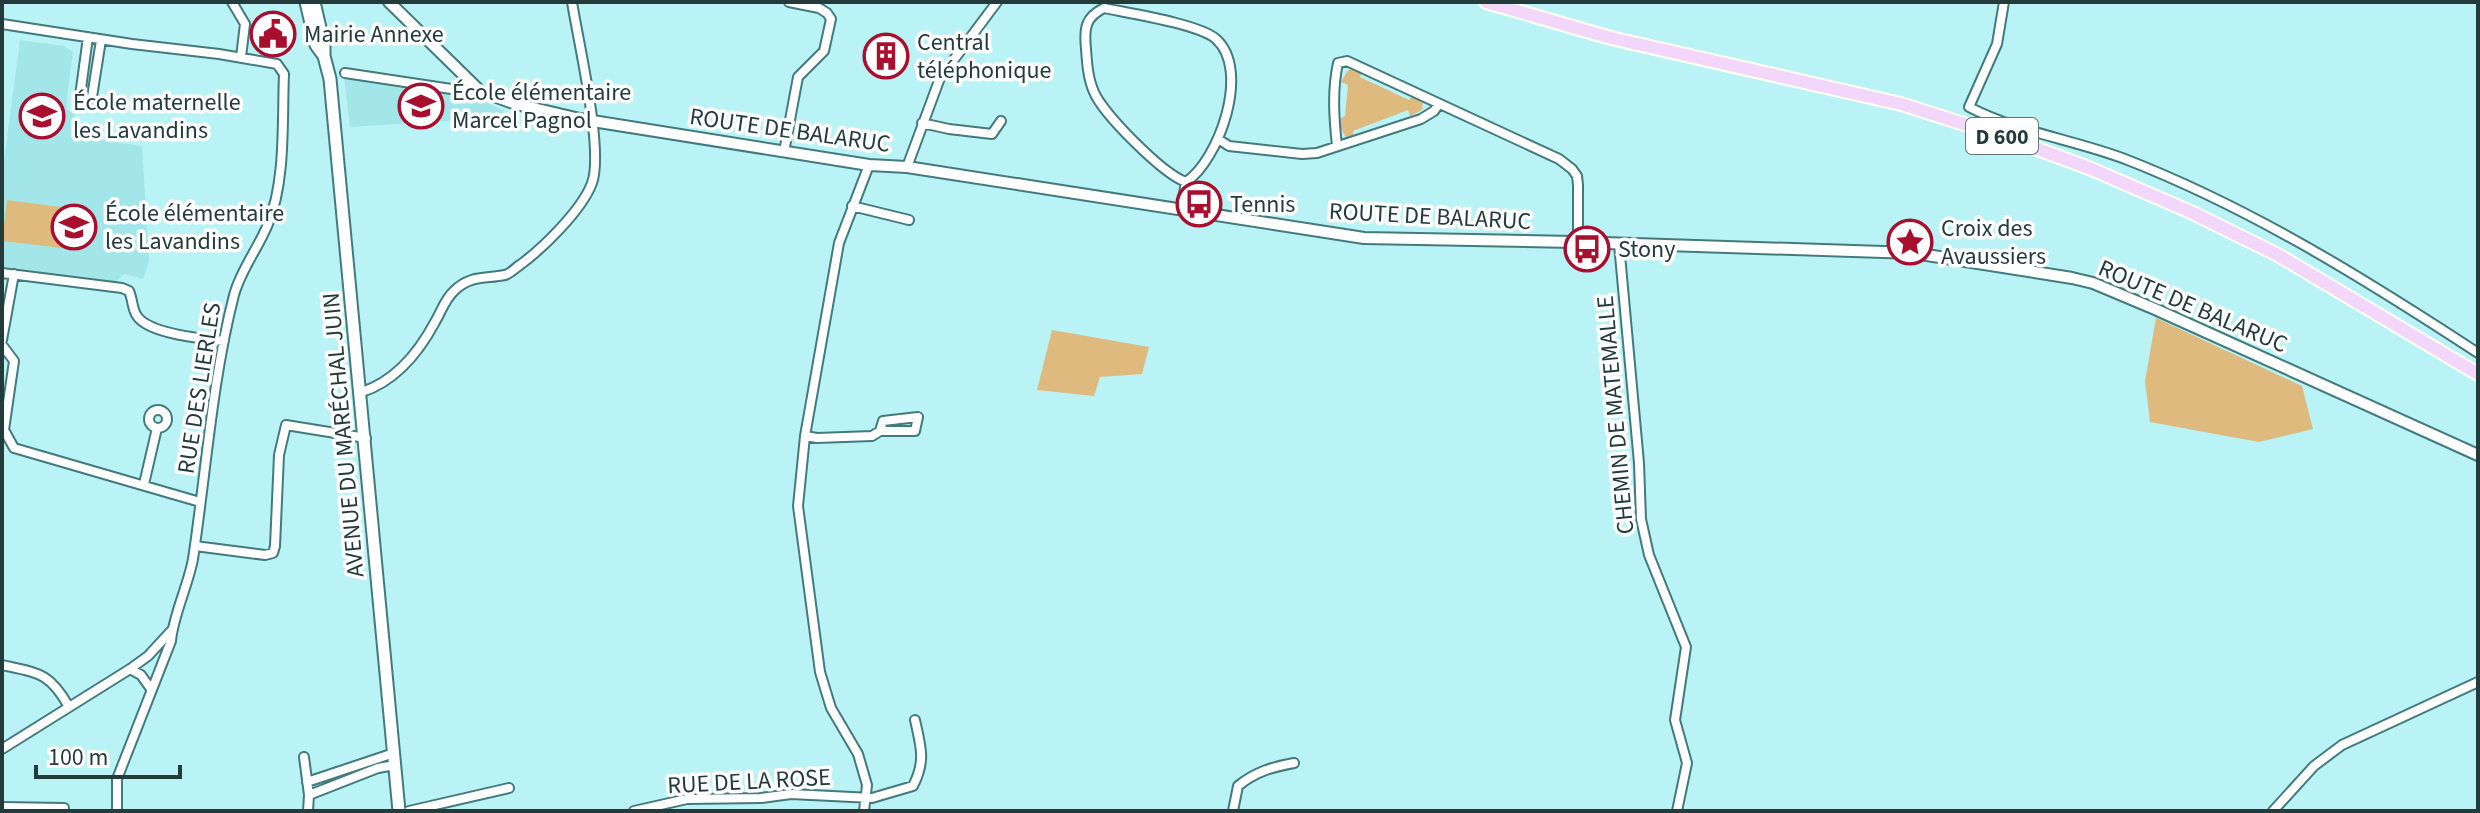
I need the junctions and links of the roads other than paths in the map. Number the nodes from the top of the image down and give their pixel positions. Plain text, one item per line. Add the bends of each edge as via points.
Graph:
1 (232, 2) edge
2 (306, 2) edge
3 (314, 2) edge
4 (389, 2) edge
5 (572, 2) edge
6 (789, 2) edge
7 (997, 2) edge
8 (1486, 2) edge
9 (2004, 2) edge
10 (2, 24) edge
11 (88, 37) junction
12 (101, 40) junction
13 (324, 56) junction
14 (241, 57) junction
15 (345, 73) dead end
16 (480, 91) junction
17 (1439, 104) junction
18 (592, 120) junction
19 (1001, 121) dead end
20 (922, 123) junction
21 (1218, 139) junction
22 (1337, 146) junction
23 (784, 152) junction
24 (869, 165) junction
25 (907, 167) junction
26 (1186, 182) junction
27 (852, 206) junction
28 (1181, 210) junction
29 (909, 220) dead end
30 (1578, 242) junction
31 (1619, 244) junction
32 (2, 273) edge
33 (14, 274) junction
34 (224, 341) junction
35 (2, 342) edge
36 (2478, 353) edge
37 (2478, 374) edge
38 (362, 392) junction
39 (157, 428) dead end
40 (880, 431) dead end
41 (805, 436) junction
42 (366, 438) junction
43 (2478, 455) edge
44 (144, 484) junction
45 (200, 502) junction
46 (195, 546) junction
47 (172, 630) junction
48 (2, 665) edge
49 (130, 669) junction
50 (2478, 682) edge
51 (151, 689) junction
52 (69, 707) junction
53 (915, 720) dead end
54 (2, 749) edge
55 (304, 757) dead end
56 (394, 759) junction
57 (1294, 763) dead end
58 (307, 782) junction
59 (509, 788) dead end
60 (309, 795) junction
61 (866, 798) junction
62 (2, 807) edge
63 (64, 808) dead end
64 (117, 811) edge
65 (308, 811) edge
66 (399, 811) edge
67 (409, 811) edge
68 (634, 811) edge
69 (864, 811) edge
70 (1233, 811) edge
71 (1677, 811) edge
72 (2273, 811) edge

1 - 14 street via 245,24
2 - 13 main road, AVENUE DU MARÉCHAL JUIN via 316,45
3 - 13 main road, AVENUE DU MARÉCHAL JUIN
4 - 16 street, ROUTE DE BALARUC
5 - 18 street
6 - 23 street via 819,8 831,19 824,51 798,77
7 - 20 street via 940,78
8 - 37 main road, D 600 via 1611,38 1901,104 2089,168 2278,255
9 - 36 street via 1997,44 1969,107 2125,159 2217,200 2370,282
10 - 11 street
11 - 12 street
11 - 12 street via 80,96 85,103 92,97
12 - 14 street
13 - 38 main road, AVENUE DU MARÉCHAL JUIN
14 - 34 street, RUE DES LIERLES via 277,64 284,74 281,157 275,202 237,283
15 - 16 street
16 - 18 street, ROUTE DE BALARUC
17 - 22 street via 1421,119
17 - 22 street via 1347,61 1338,63 1333,100
17 - 30 street via 1572,169 1578,185
18 - 23 street, ROUTE DE BALARUC
18 - 38 street via 596,162 585,198 506,275 465,281 451,292 413,356
19 - 20 street via 992,134
20 - 25 street
21 - 22 street via 1229,146 1282,154 1317,153
21 - 26 street
21 - 26 street via 1232,83 1230,62 1216,39 1184,25 1104,8 1092,14 1085,42 1094,92 1132,139
23 - 24 street, ROUTE DE BALARUC
24 - 25 street, ROUTE DE BALARUC
24 - 27 street
25 - 28 street, ROUTE DE BALARUC
26 - 28 street
27 - 29 street
27 - 41 street via 839,243
28 - 30 street, ROUTE DE BALARUC via 1364,238
30 - 31 street, ROUTE DE BALARUC
31 - 43 street, ROUTE DE BALARUC via 1914,253 2093,283
31 - 71 street, CHEMIN DE MATEMALLE via 1641,519 1649,555 1686,647 1675,720 1687,763
32 - 33 street
33 - 34 street via 122,288 129,291 144,324
33 - 35 street
34 - 45 street, RUE DES LIERLES
35 - 44 street via 14,361 4,430 10,444
38 - 42 main road, AVENUE DU MARÉCHAL JUIN
39 - 44 street
40 - 41 street via 872,436
41 - 61 street via 798,506 820,672 831,708 858,754
42 - 46 street via 290,423 279,455 273,553
42 - 56 main road, AVENUE DU MARÉCHAL JUIN
44 - 45 street
45 - 46 street, RUE DES LIERLES
46 - 47 street, RUE DES LIERLES
47 - 49 street
47 - 51 street, RUE DES LIERLES
48 - 52 street via 46,677
49 - 51 street
49 - 52 street
50 - 72 street via 2342,745 2314,766
51 - 64 street, RUE DES LIERLES via 117,779
52 - 54 street
53 - 61 street, RUE DE LA ROSE via 921,769 913,786
55 - 58 street
56 - 58 street
56 - 60 street
56 - 66 main road, AVENUE DU MARÉCHAL JUIN
57 - 70 street via 1265,769 1238,786
58 - 60 street
59 - 67 street
60 - 65 street
61 - 68 street, RUE DE LA ROSE via 791,794 687,799
61 - 69 street
62 - 63 street

